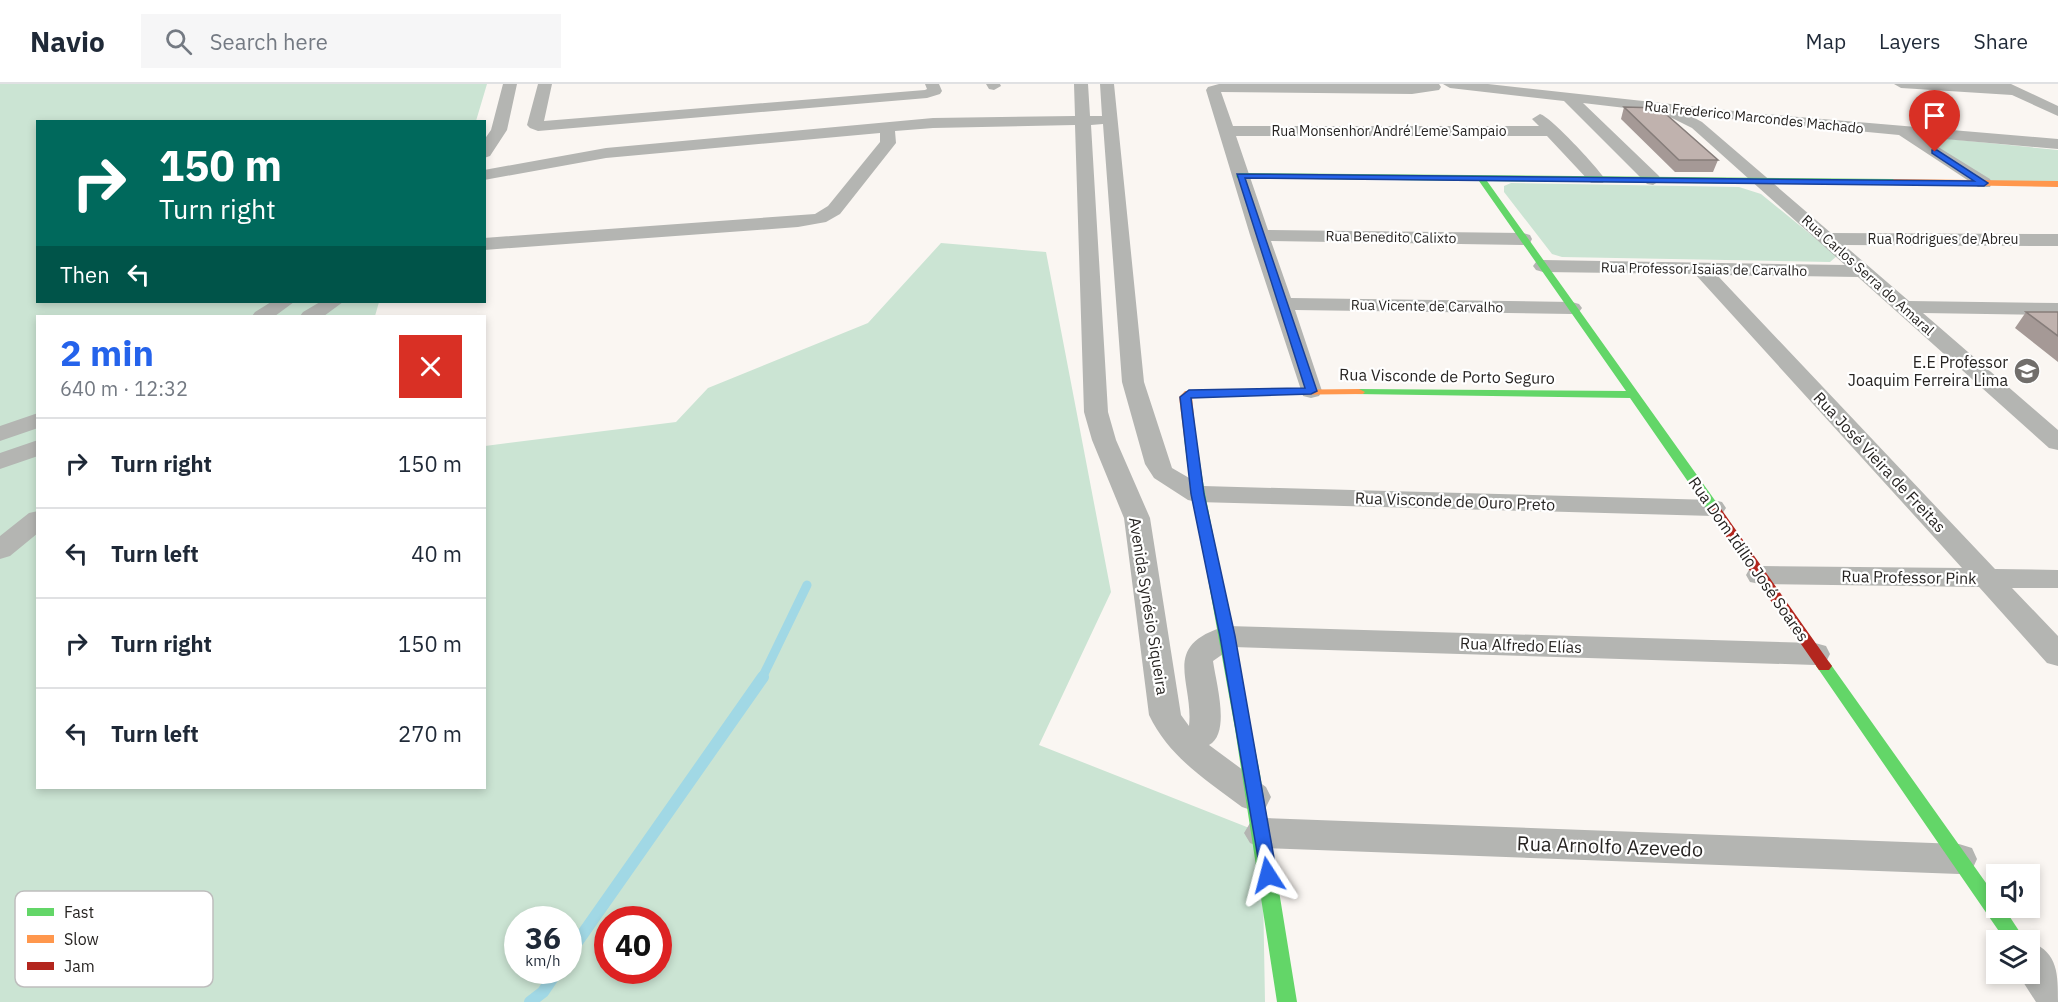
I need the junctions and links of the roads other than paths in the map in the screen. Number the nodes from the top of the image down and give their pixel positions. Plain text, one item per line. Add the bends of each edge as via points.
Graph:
1 (510, 84) edge
2 (545, 84) edge
3 (912, 84) edge
4 (932, 84) edge
5 (1081, 84) edge
6 (1107, 84) edge
7 (1450, 84) edge
8 (1901, 84) edge
9 (2000, 84) edge
10 (1424, 87) edge
11 (2015, 91) junction
12 (1509, 92) junction
13 (1569, 98) junction
14 (1475, 102) dead end
15 (819, 103) junction
16 (1636, 105) junction
17 (2058, 112) edge
18 (1516, 116) dead end
19 (1082, 120) junction
20 (1110, 120) junction
21 (887, 128) junction
22 (1551, 129) junction
23 (1444, 130) junction
24 (1893, 130) junction
25 (1225, 131) junction
26 (1705, 132) junction
27 (2058, 144) edge
28 (486, 150) edge
29 (486, 175) edge
30 (1240, 176) junction
31 (1481, 178) junction
32 (1597, 180) junction
33 (1653, 180) junction
34 (1762, 181) junction
35 (1984, 183) junction
36 (2058, 184) edge
37 (1259, 235) junction
38 (1523, 239) junction
39 (1828, 239) junction
40 (2058, 240) edge
41 (486, 244) edge
42 (1543, 266) junction
43 (1701, 268) junction
44 (1864, 271) junction
45 (282, 303) edge
46 (331, 303) edge
47 (1283, 304) junction
48 (1905, 307) junction
49 (1572, 308) junction
50 (2058, 309) edge
51 (264, 315) edge
52 (312, 315) edge
53 (1311, 391) junction
54 (1633, 394) junction
55 (33, 425) edge
56 (0, 434) edge
57 (2058, 443) edge
58 (36, 448) edge
59 (0, 462) edge
60 (1197, 494) junction
61 (1713, 508) junction
62 (36, 521) edge
63 (0, 550) edge
64 (1760, 575) junction
65 (1986, 578) junction
66 (2058, 579) edge
67 (1227, 636) junction
68 (1815, 654) junction
69 (2058, 655) edge
70 (1185, 743) junction
71 (1254, 797) junction
72 (1262, 833) junction
73 (1959, 859) junction
74 (2009, 930) edge
75 (2040, 974) edge
76 (2058, 1000) edge
77 (1287, 1002) edge

1 - 28 street via 499,130
2 - 15 street via 535,125 538,126
3 - 15 street via 912,93
4 - 15 street via 935,91 927,94
5 - 19 street, Avenida Synésio Siqueira
6 - 20 street
7 - 12 street, Rua Frederico Marcondes Machado
8 - 11 street
9 - 11 street
10 - 14 street
10 - 23 street via 1428,110
10 - 25 street via 1215,89
11 - 17 street
12 - 13 street, Rua Frederico Marcondes Machado
12 - 22 street
13 - 16 street, Rua Frederico Marcondes Machado
13 - 33 street
16 - 24 street, Rua Frederico Marcondes Machado
16 - 26 street, Rua Carlos Serra do Amaral via 1677,115
18 - 22 street
19 - 20 street
19 - 21 street via 1006,120
19 - 70 street, Avenida Synésio Siqueira via 1096,412 1137,518 1168,725
20 - 60 street via 1133,382 1157,464 1163,473
21 - 29 street via 606,153
21 - 41 street via 888,143 834,210 820,218
22 - 23 street, Rua Monsenhor André Leme Sampaio
22 - 32 street
23 - 25 street, Rua Monsenhor André Leme Sampaio
24 - 26 street
24 - 27 street, Rua Frederico Marcondes Machado
24 - 35 street
25 - 30 street
26 - 34 street, Rua Carlos Serra do Amaral
30 - 31 street
30 - 37 street
31 - 32 street
31 - 38 street, Rua Dom Idílio José Soares
32 - 33 street
33 - 34 street
34 - 35 street
34 - 39 street, Rua Carlos Serra do Amaral
35 - 36 street
37 - 38 street, Rua Benedito Calixto
37 - 47 street
38 - 42 street, Rua Dom Idílio José Soares
39 - 40 street, Rua Rodrigues de Abreu
39 - 44 street, Rua Carlos Serra do Amaral
42 - 43 street, Rua Professor Isaias de Carvalho
42 - 49 street, Rua Dom Idílio José Soares
43 - 44 street, Rua Professor Isaias de Carvalho
43 - 65 street, Rua José Vieira de Freitas
44 - 48 street, Rua Carlos Serra do Amaral
45 - 51 street
46 - 52 street
47 - 49 street, Rua Vicente de Carvalho
47 - 53 street
48 - 50 street
48 - 57 street, Rua Carlos Serra do Amaral
49 - 54 street, Rua Dom Idílio José Soares
53 - 54 street, Rua Visconde de Porto Seguro
53 - 60 street, Rua Visconde de Porto Seguro via 1189,393 1185,397
54 - 61 street, Rua Dom Idílio José Soares
55 - 56 street
58 - 59 street
60 - 61 street, Rua Visconde de Ouro Preto
60 - 67 street
61 - 64 street, Rua Dom Idílio José Soares
62 - 63 street
64 - 65 street, Rua Professor Pink
64 - 68 street, Rua Dom Idílio José Soares
65 - 66 street, Rua Professor Pink
65 - 69 street, Rua José Vieira de Freitas
67 - 68 street, Rua Alfredo Elías
67 - 70 street via 1203,652 1198,662 1206,728
67 - 71 street
68 - 73 street, Rua Dom Idílio José Soares
70 - 71 street, Avenida Synésio Siqueira
71 - 72 street
72 - 73 street, Rua Arnolfo Azevedo
72 - 77 street
73 - 74 street, Rua Dom Idílio José Soares
75 - 76 street

